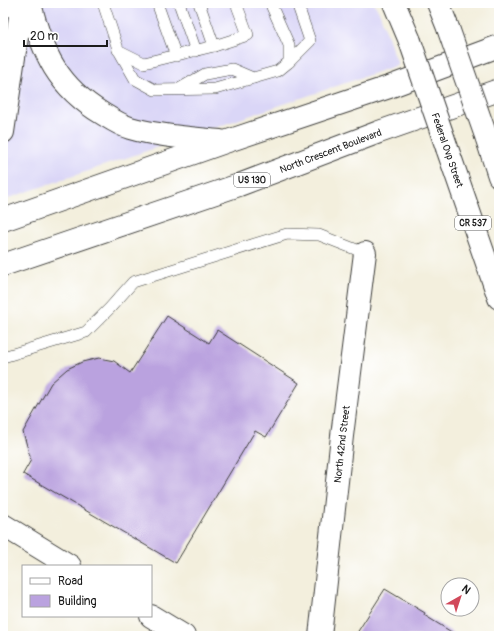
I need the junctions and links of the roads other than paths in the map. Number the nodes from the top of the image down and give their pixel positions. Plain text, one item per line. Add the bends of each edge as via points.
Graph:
1 (103, 3) edge
2 (157, 3) edge
3 (179, 3) edge
4 (199, 3) edge
5 (236, 3) edge
6 (297, 3) edge
7 (394, 3) edge
8 (438, 3) edge
9 (19, 7) edge
10 (272, 7) dead end
11 (214, 46) junction
12 (499, 46) edge
13 (118, 49) junction
14 (196, 51) junction
15 (176, 56) junction
16 (289, 62) junction
17 (253, 78) junction
18 (178, 90) junction
19 (499, 90) edge
20 (3, 132) edge
21 (225, 142) junction
22 (499, 176) edge
23 (3, 220) edge
24 (365, 253) joint
25 (3, 265) edge
26 (499, 298) edge
27 (3, 357) edge
28 (3, 525) edge
29 (68, 565) edge
30 (152, 617) edge
31 (184, 636) edge
32 (320, 636) edge

1 - 13 lane
2 - 15 lane
3 - 14 lane
4 - 11 lane
5 - 11 lane via 248,35
6 - 16 lane via 310,41
7 - 26 main road, Federal Ovp Street / CR 537, bridge via 410,41
8 - 22 main road, bridge
9 - 20 main road
9 - 21 main road via 41,38 53,67 68,88 90,106 132,128 165,135
10 - 16 lane via 289,45
11 - 14 lane
12 - 21 main road via 389,87
13 - 15 lane via 144,63
13 - 18 lane via 135,79 155,90
14 - 15 lane
16 - 17 lane via 278,71
17 - 18 lane via 215,89
17 - 18 lane via 232,69 205,74
19 - 25 main road, North Crescent Boulevard / US 130 via 239,185
21 - 23 main road
24 - 27 lane via 319,235 287,234 133,282 86,332
24 - 32 main road, North 42nd Street
28 - 29 main road
30 - 31 main road

